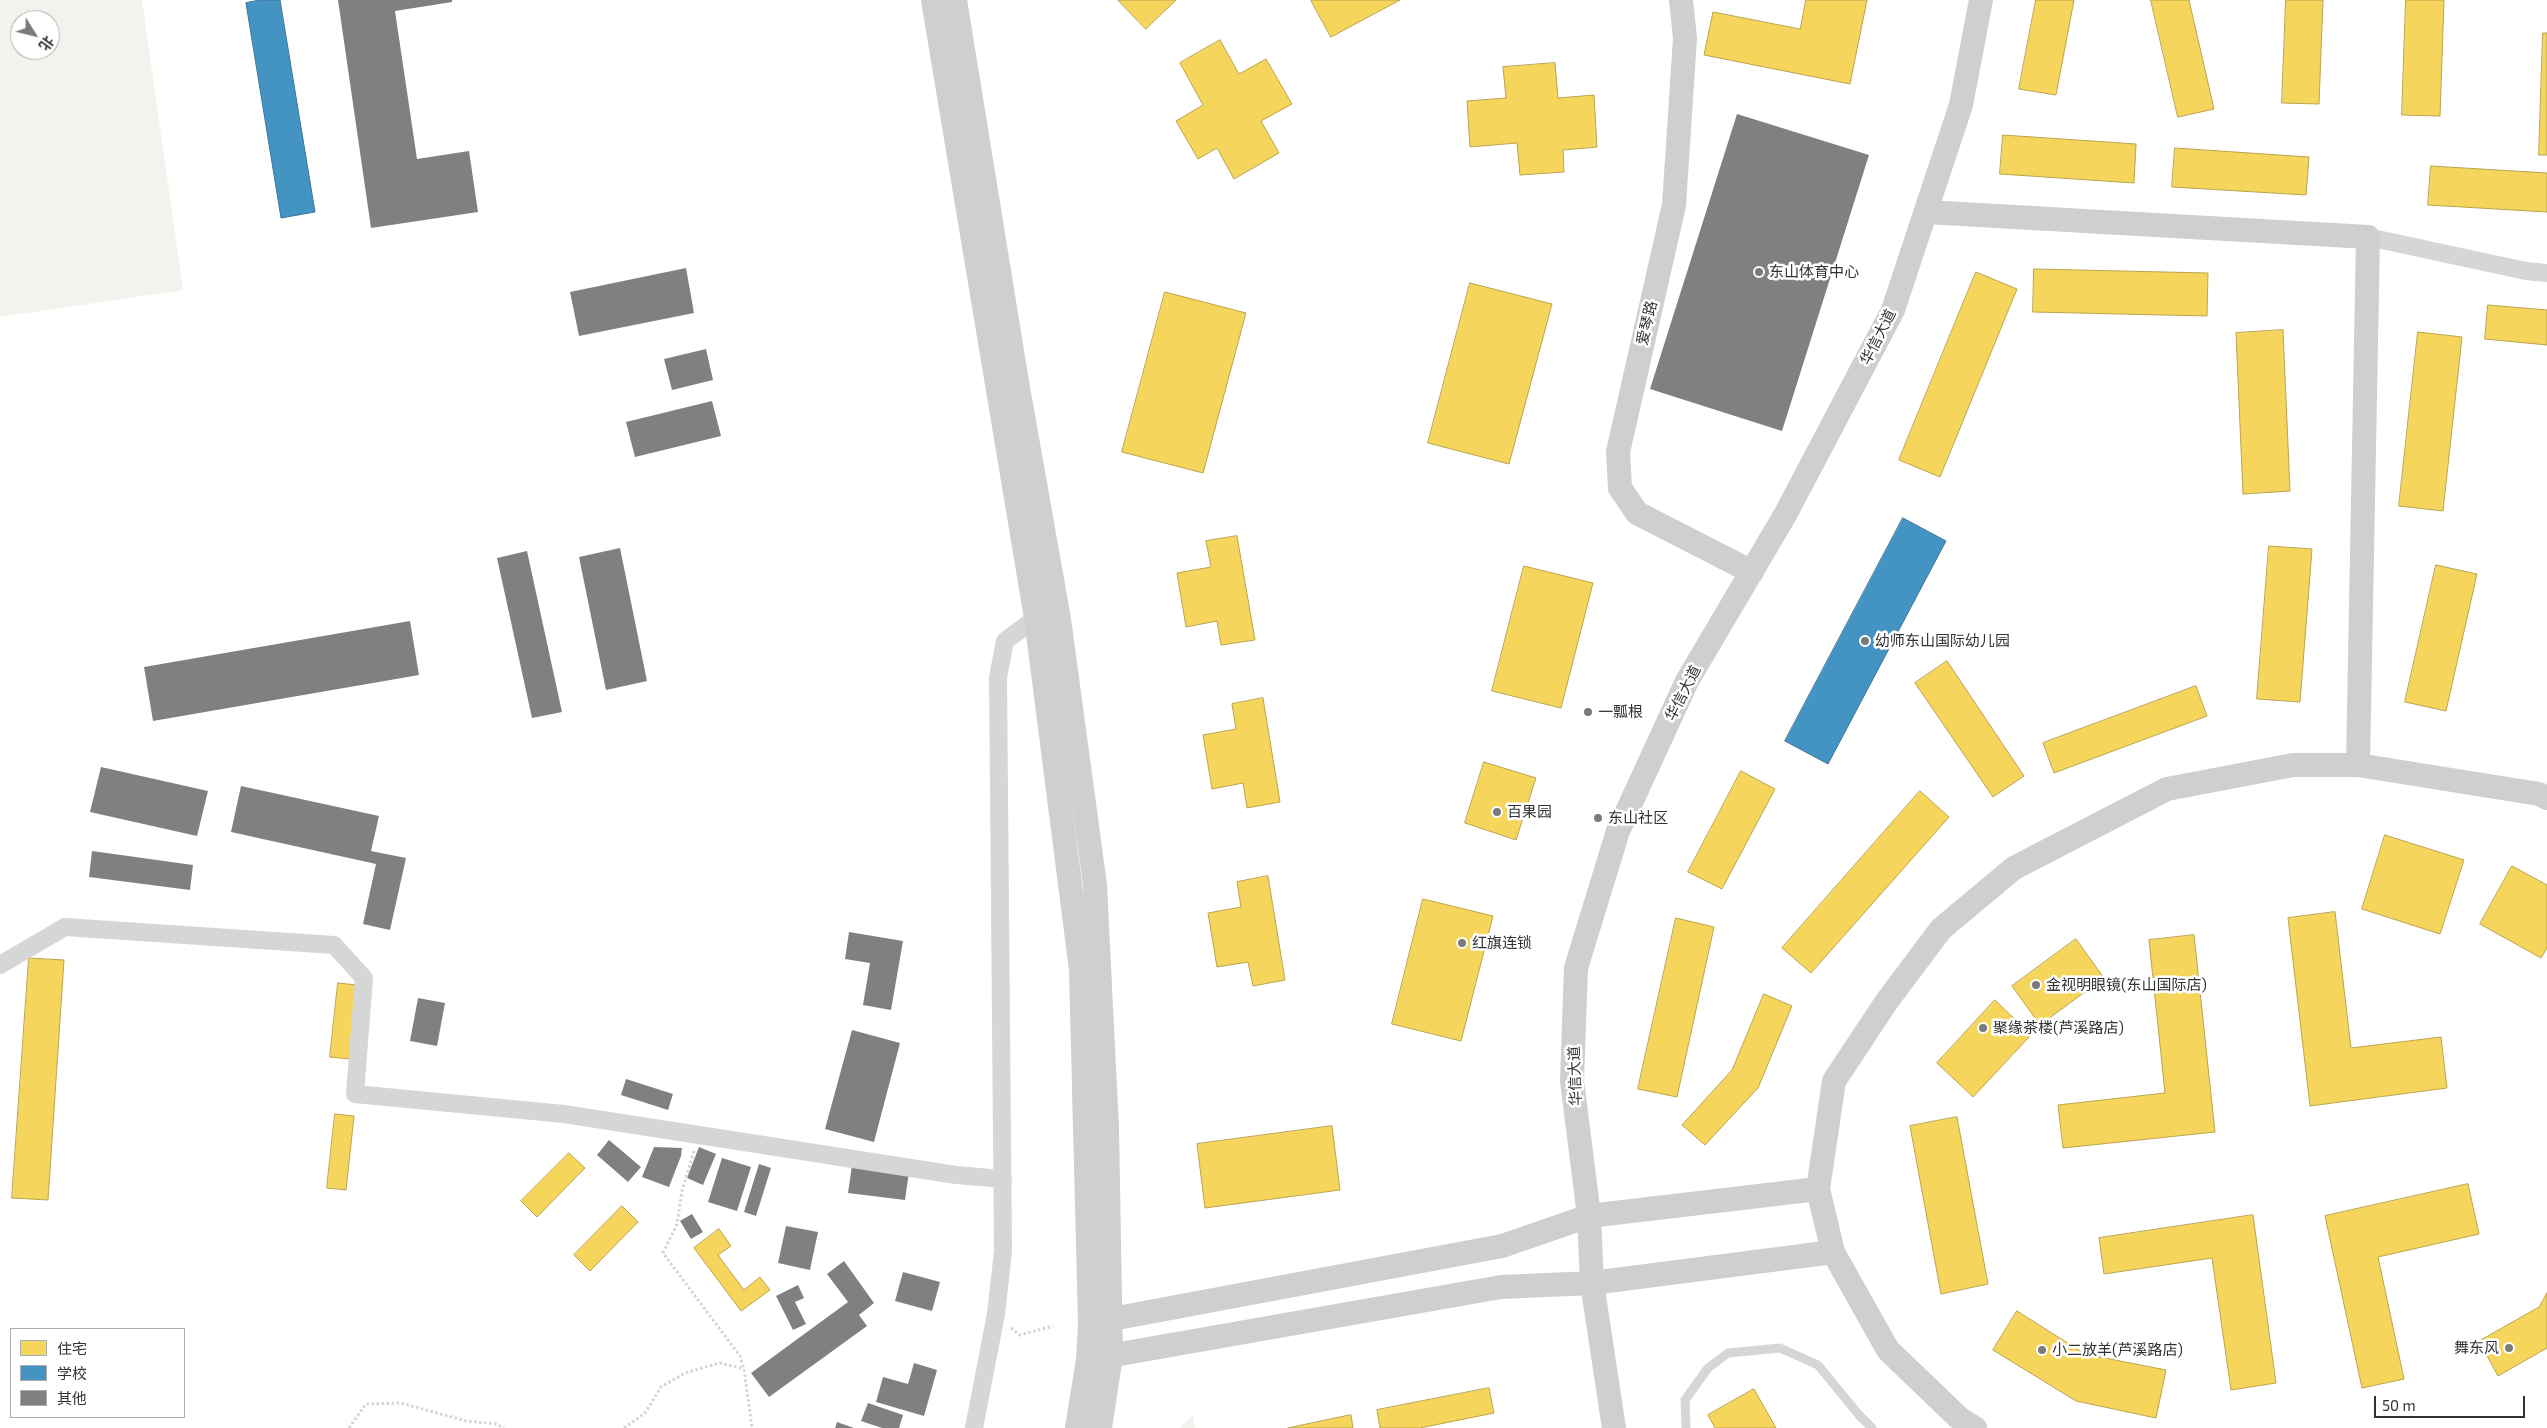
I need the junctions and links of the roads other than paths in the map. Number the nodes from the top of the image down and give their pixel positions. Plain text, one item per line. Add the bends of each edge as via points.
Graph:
1 (933, 0) edge
2 (955, 0) edge
3 (1681, 0) edge
4 (1981, 0) edge
5 (1926, 212) junction
6 (2368, 237) junction
7 (2547, 273) edge
8 (1752, 572) junction
9 (1036, 618) junction
10 (2358, 765) junction
11 (2547, 798) edge
12 (0, 965) edge
13 (1003, 1178) junction
14 (1818, 1189) junction
15 (1589, 1216) junction
16 (1834, 1252) junction
17 (1592, 1283) junction
18 (1100, 1322) junction
19 (1111, 1356) junction
20 (1088, 1360) junction
21 (974, 1428) edge
22 (1077, 1428) edge
23 (1100, 1428) edge
24 (1614, 1428) edge
25 (1686, 1428) edge
26 (1872, 1428) edge
27 (1976, 1428) edge

1 - 9 street
2 - 18 street via 1059,619 1095,884 1107,1128
3 - 8 street, 爱琴路 via 1685,38 1674,205 1618,452 1620,488 1637,513
4 - 5 street, 华信大道 via 1962,105
5 - 6 street
5 - 8 street, 华信大道 via 1893,310
6 - 7 street
6 - 10 street
8 - 15 street, 华信大道 via 1687,682 1618,831 1576,968 1572,1081
9 - 13 street via 1005,641 998,677
9 - 18 street via 1081,970
10 - 11 street via 2539,794
10 - 14 street via 2293,765 2167,789 2014,868 1941,929 1887,1001 1834,1081
12 - 13 street via 65,927 334,945 364,978 355,1094 564,1114 956,1176
13 - 21 street via 1003,1251 996,1314
14 - 15 street
14 - 16 street
15 - 17 street, 华信大道
15 - 18 street via 1502,1246
16 - 17 street
16 - 27 street via 1888,1350 1960,1419
17 - 19 street via 1501,1287
17 - 24 street, 华信大道
18 - 19 street
18 - 20 street
19 - 20 street
19 - 23 street
20 - 22 street
25 - 26 lane via 1685,1400 1708,1368 1728,1353 1780,1348 1818,1365

